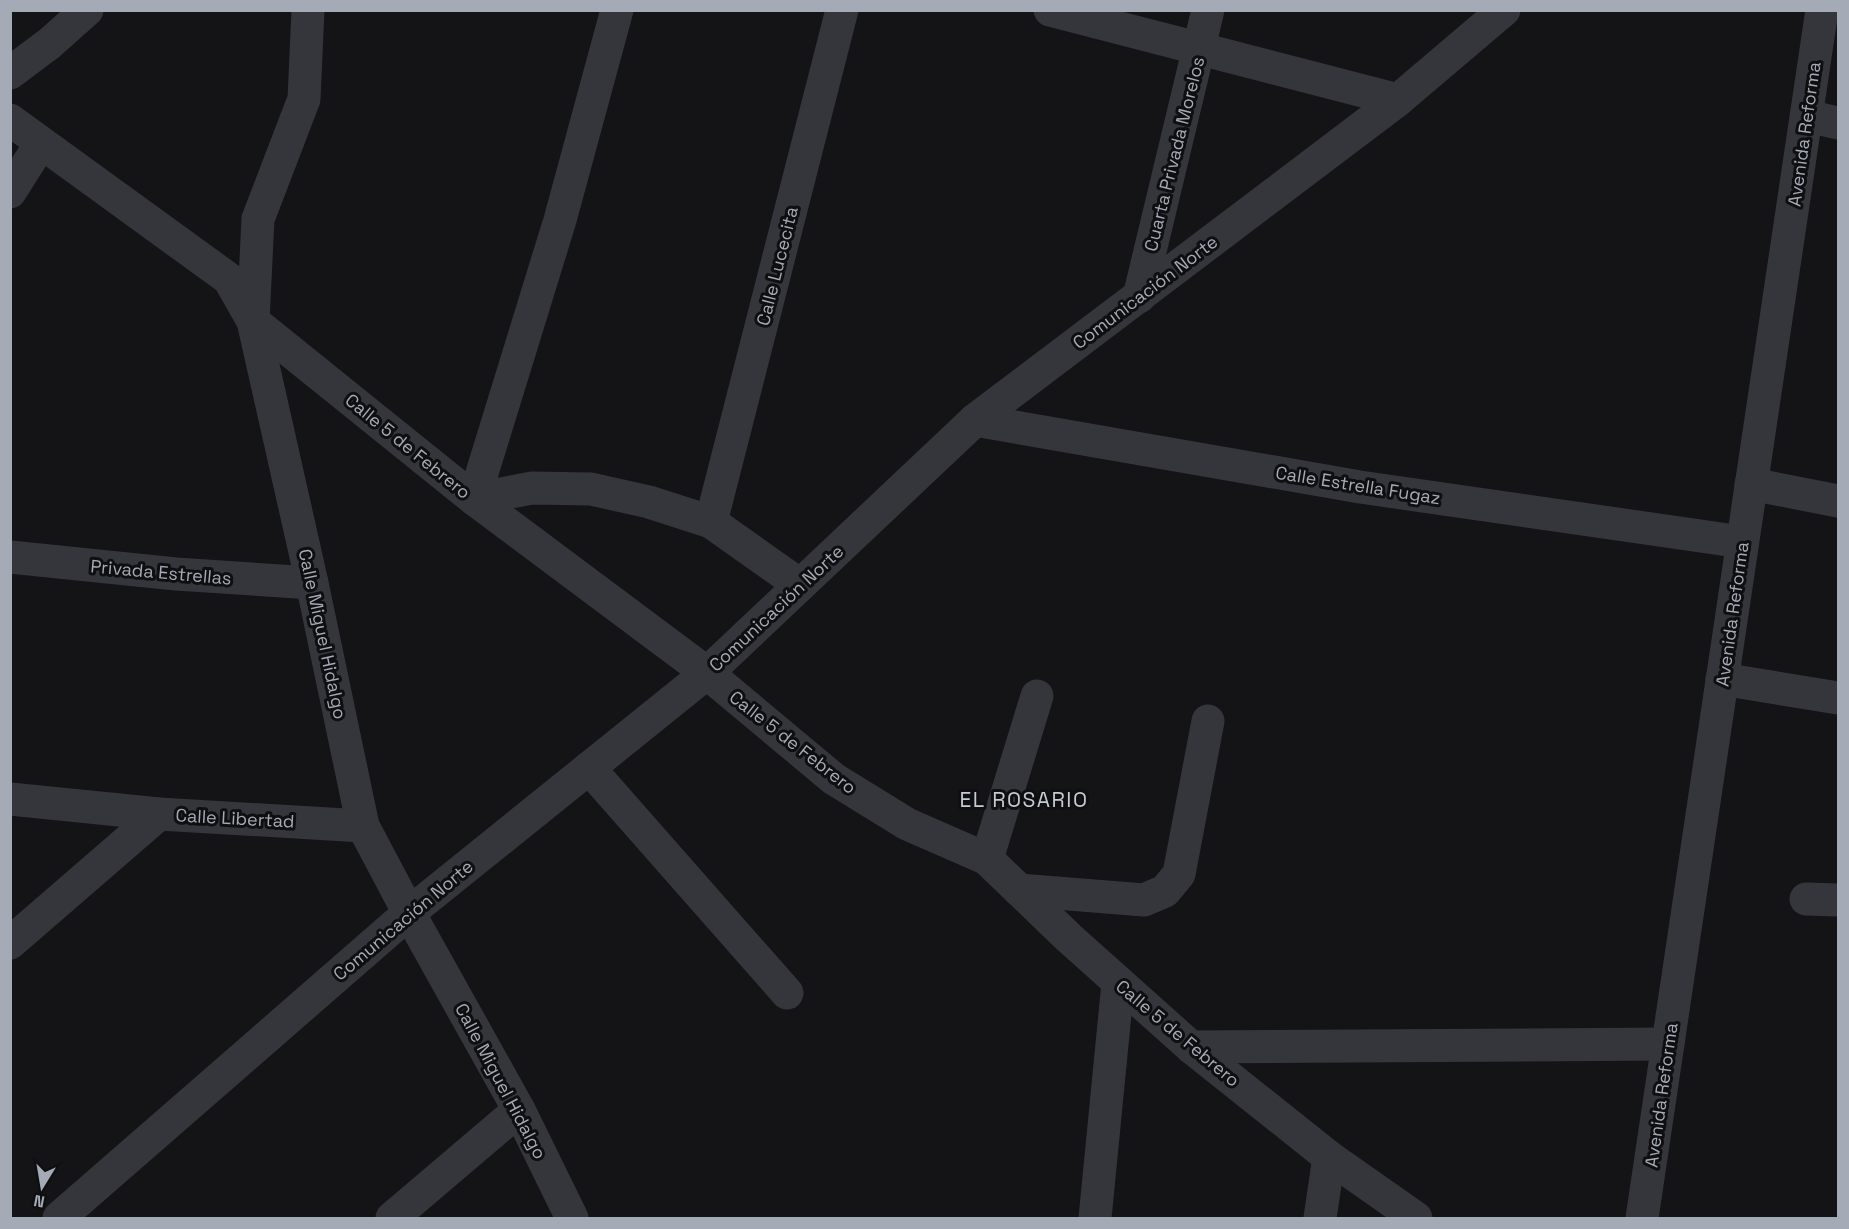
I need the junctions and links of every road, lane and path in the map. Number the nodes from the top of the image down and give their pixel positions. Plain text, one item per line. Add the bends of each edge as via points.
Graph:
1 (87, 10) edge
2 (308, 10) edge
3 (617, 10) edge
4 (842, 10) edge
5 (1050, 10) edge
6 (1208, 10) edge
7 (1504, 10) edge
8 (1822, 10) edge
9 (1200, 49) junction
10 (10, 73) edge
11 (1398, 100) junction
12 (1823, 119) edge
13 (10, 120) edge
14 (41, 143) junction
15 (10, 192) edge
16 (1139, 297) junction
17 (253, 321) junction
18 (975, 420) junction
19 (1751, 484) junction
20 (474, 500) junction
21 (1839, 501) edge
22 (711, 522) junction
23 (1742, 542) junction
24 (10, 557) edge
25 (312, 583) junction
26 (800, 585) junction
27 (707, 673) junction
28 (1722, 679) junction
29 (1037, 696) dead end
30 (1839, 698) edge
31 (1208, 721) dead end
32 (589, 768) junction
33 (10, 799) edge
34 (159, 814) junction
35 (363, 826) junction
36 (987, 859) junction
37 (1019, 890) junction
38 (1806, 899) dead end
39 (1839, 900) edge
40 (409, 912) junction
41 (10, 943) edge
42 (1118, 983) junction
43 (787, 993) dead end
44 (1668, 1044) junction
45 (1191, 1047) junction
46 (519, 1110) junction
47 (1329, 1157) junction
48 (59, 1218) edge
49 (392, 1218) edge
50 (572, 1218) edge
51 (1095, 1218) edge
52 (1320, 1218) edge
53 (1416, 1218) edge
54 (1642, 1218) edge

1 - 10 street
2 - 17 street, Calle Miguel Hidalgo via 304,99 258,219
3 - 20 street via 560,220
4 - 22 street, Calle Lucecita
5 - 9 street
6 - 9 street, Cuarta Privada Morelos
7 - 11 street, Comunicación Norte
8 - 12 street, Avenida Reforma
9 - 11 street
9 - 16 street, Cuarta Privada Morelos
11 - 16 street, Comunicación Norte
12 - 19 street, Avenida Reforma
13 - 14 street, Calle 5 de Febrero
14 - 15 street
14 - 17 street, Calle 5 de Febrero via 229,279
16 - 18 street, Comunicación Norte
17 - 20 street, Calle 5 de Febrero
17 - 25 street, Calle Miguel Hidalgo
18 - 23 street, Calle Estrella Fugaz via 1360,487
18 - 26 street, Comunicación Norte
19 - 21 street
19 - 23 street, Avenida Reforma
20 - 22 street via 532,488 591,489
20 - 27 street, Calle 5 de Febrero
22 - 26 street
23 - 28 street, Avenida Reforma
24 - 25 street, Privada Estrellas
25 - 35 street, Calle Miguel Hidalgo
26 - 27 street, Comunicación Norte
27 - 32 street, Comunicación Norte
27 - 36 street, Calle 5 de Febrero via 834,779 908,824
28 - 30 street
28 - 44 street, Avenida Reforma
29 - 36 street
31 - 37 street via 1179,874 1165,891 1144,900
32 - 40 street, Comunicación Norte
32 - 43 street
33 - 34 street
34 - 35 street, Calle Libertad
34 - 41 street, Calle Libertad
35 - 40 street, Calle Miguel Hidalgo
36 - 37 street, Calle 5 de Febrero
37 - 42 street, Calle 5 de Febrero
38 - 39 street
40 - 46 street, Calle Miguel Hidalgo
40 - 48 street, Comunicación Norte
42 - 45 street, Calle 5 de Febrero
42 - 51 street
44 - 45 street
44 - 54 street, Avenida Reforma
45 - 47 street, Calle 5 de Febrero
46 - 49 street
46 - 50 street, Calle Miguel Hidalgo
47 - 52 street
47 - 53 street, Calle 5 de Febrero

